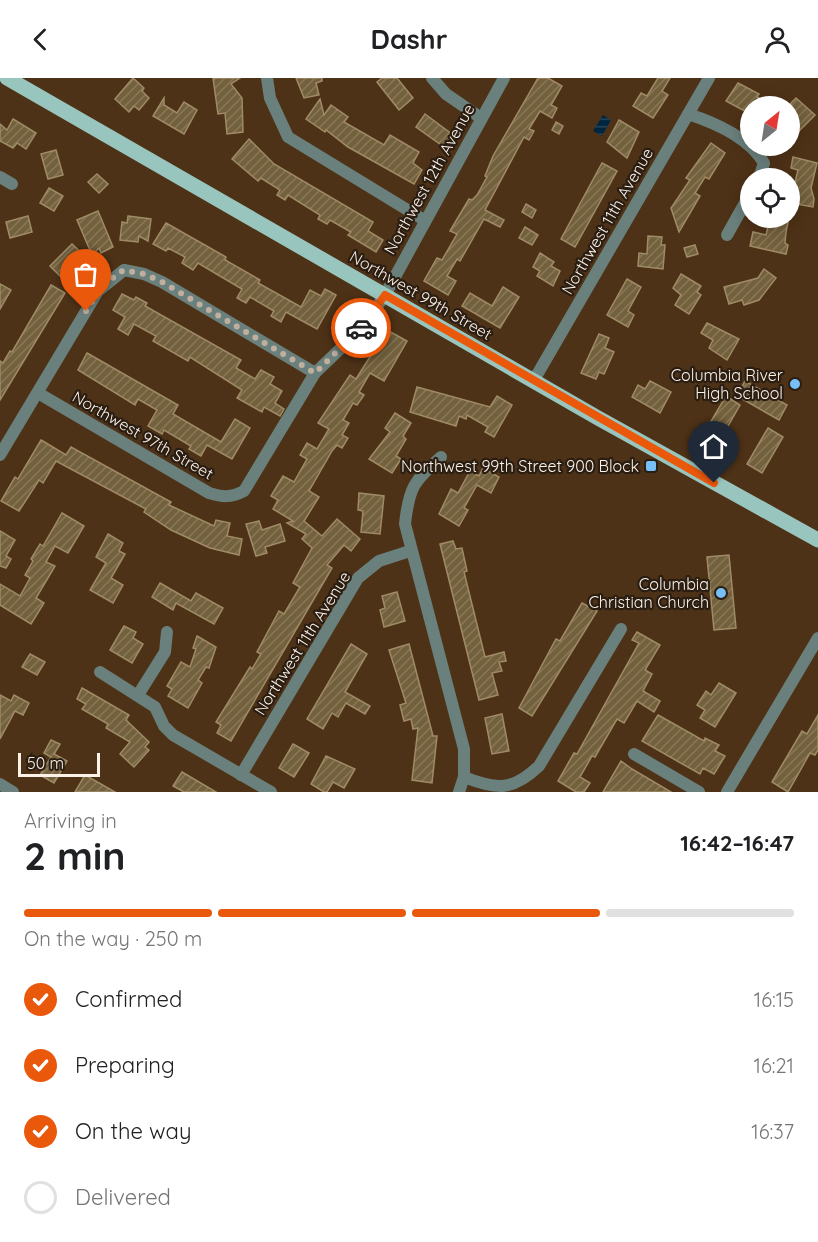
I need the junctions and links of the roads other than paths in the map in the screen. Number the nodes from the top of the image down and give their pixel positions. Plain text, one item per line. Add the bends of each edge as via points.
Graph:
1 (267, 78) edge
2 (432, 78) edge
3 (504, 78) edge
4 (709, 78) edge
5 (12, 79) edge
6 (688, 114) junction
7 (482, 118) junction
8 (763, 168) edge
9 (0, 177) edge
10 (12, 184) dead end
11 (740, 212) edge
12 (424, 220) junction
13 (727, 235) dead end
14 (385, 295) junction
15 (315, 373) junction
16 (534, 380) junction
17 (38, 393) junction
18 (0, 455) edge
19 (441, 457) dead end
20 (234, 496) joint
21 (818, 540) edge
22 (411, 551) junction
23 (621, 629) dead end
24 (167, 632) dead end
25 (818, 638) edge
26 (100, 672) dead end
27 (138, 695) junction
28 (634, 754) dead end
29 (241, 775) junction
30 (464, 777) junction
31 (0, 784) edge
32 (14, 792) edge
33 (271, 792) edge
34 (459, 792) edge
35 (699, 792) edge
36 (727, 792) edge

1 - 12 street via 270,98 288,137
2 - 7 street via 446,94
3 - 7 street, Northwest 12th Avenue
4 - 6 street, Northwest 11th Avenue
5 - 14 main road, Northwest 99th Street
6 - 8 street via 756,150
6 - 16 street, Northwest 11th Avenue
7 - 12 street, Northwest 12th Avenue
9 - 10 street
11 - 13 street
12 - 14 street, Northwest 12th Avenue
14 - 15 street, Northwest 12th Avenue via 361,329
14 - 16 main road, Northwest 99th Street
15 - 17 street via 162,282 124,270 98,291
15 - 20 street, Northwest 12th Avenue via 251,482
16 - 21 main road, Northwest 99th Street
17 - 18 street
17 - 20 street, Northwest 97th Street via 209,493
19 - 22 street via 416,480 407,501 405,524
22 - 29 street, Northwest 11th Avenue via 379,561 358,578
22 - 30 street via 464,749
23 - 30 street via 539,766 524,780 502,788
24 - 27 street via 165,652
25 - 36 street
26 - 27 street
27 - 29 street via 155,707 173,735
28 - 35 street
29 - 33 street
30 - 34 street
31 - 32 street

